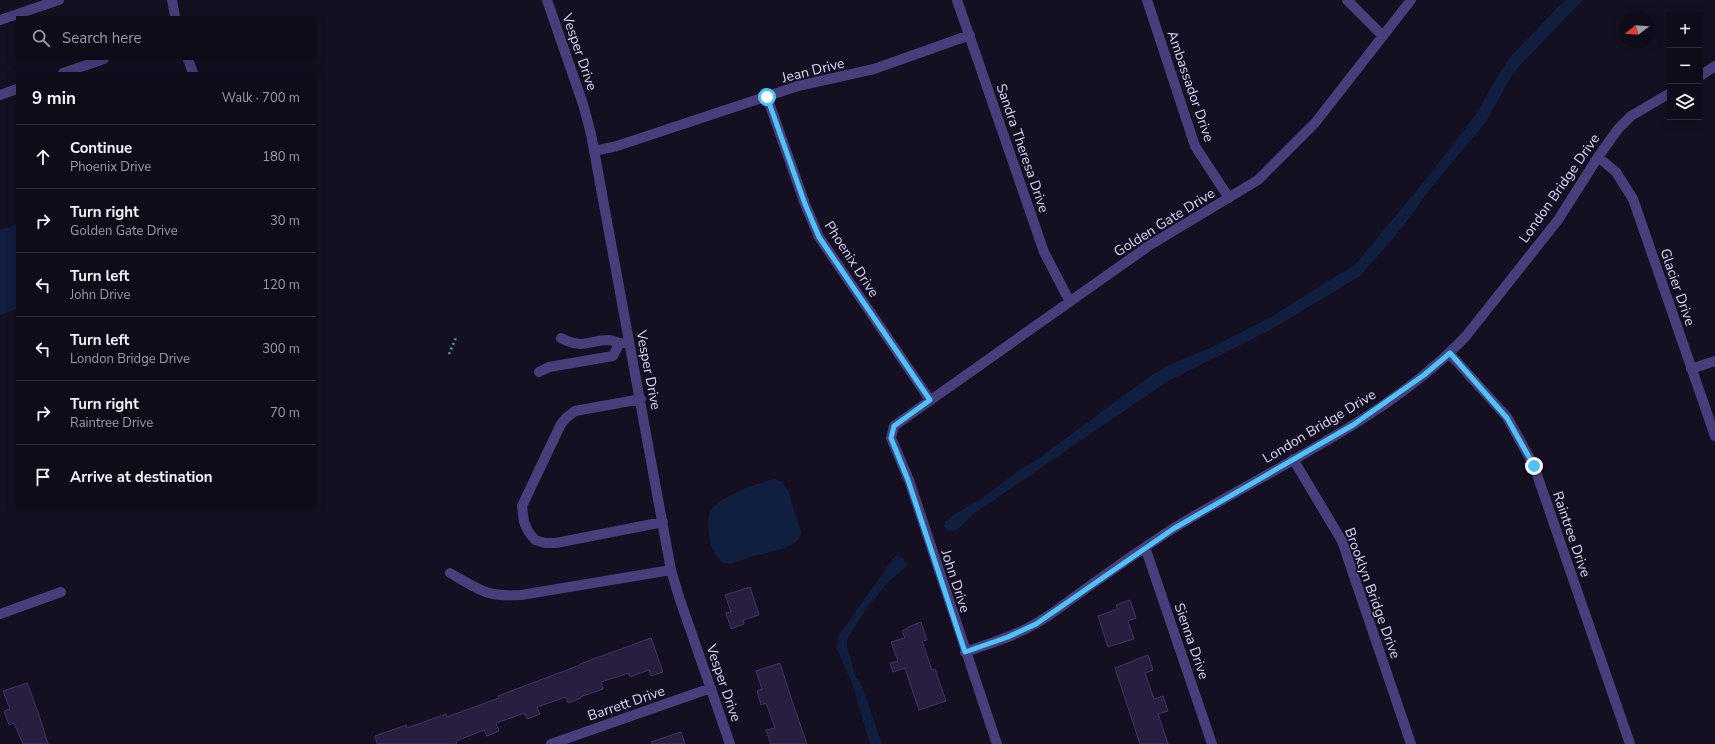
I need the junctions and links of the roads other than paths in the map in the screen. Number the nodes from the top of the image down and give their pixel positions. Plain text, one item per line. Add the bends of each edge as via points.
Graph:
1 (59, 0) edge
2 (172, 0) edge
3 (547, 0) edge
4 (957, 0) edge
5 (1147, 0) edge
6 (1347, 0) edge
7 (1411, 0) edge
8 (175, 16) edge
9 (0, 20) edge
10 (970, 36) junction
11 (1383, 36) junction
12 (101, 60) edge
13 (188, 60) edge
14 (1715, 66) edge
15 (66, 72) edge
16 (193, 72) edge
17 (1703, 74) edge
18 (16, 89) edge
19 (0, 95) edge
20 (1667, 95) edge
21 (767, 97) junction
22 (594, 151) junction
23 (1598, 157) junction
24 (1229, 198) junction
25 (1070, 302) junction
26 (561, 338) dead end
27 (630, 342) junction
28 (619, 344) junction
29 (1450, 353) junction
30 (1715, 361) edge
31 (1691, 369) junction
32 (539, 372) dead end
33 (641, 399) junction
34 (930, 400) junction
35 (894, 426) joint
36 (1715, 436) edge
37 (1293, 459) junction
38 (663, 522) junction
39 (1145, 547) junction
40 (671, 570) junction
41 (450, 573) dead end
42 (61, 592) dead end
43 (0, 614) edge
44 (965, 652) junction
45 (711, 688) junction
46 (551, 744) edge
47 (730, 744) edge
48 (997, 744) edge
49 (1212, 744) edge
50 (1411, 744) edge
51 (1630, 744) edge

1 - 9 street
2 - 8 street
3 - 22 street, Vesper Drive via 583,104
4 - 10 street, Sandra Theresa Drive
5 - 24 street, Ambassador Drive via 1195,146
6 - 11 street
7 - 11 street, Golden Gate Drive
10 - 21 street, Jean Drive via 874,69 798,86
10 - 25 street, Sandra Theresa Drive via 1044,252
11 - 24 street, Golden Gate Drive via 1315,123 1258,180
12 - 15 street
13 - 16 street
14 - 17 street
18 - 19 street
20 - 23 street, London Bridge Drive via 1625,121
21 - 22 street, Jean Drive via 617,146
21 - 34 street, Phoenix Drive via 819,237
22 - 27 street, Vesper Drive
23 - 29 street, London Bridge Drive via 1558,220
23 - 31 street, Glacier Drive via 1616,172 1632,199
24 - 25 street, Golden Gate Drive via 1150,245
25 - 34 street, Golden Gate Drive
26 - 28 street via 579,345 610,339
27 - 28 street
27 - 33 street, Vesper Drive
28 - 32 street via 613,356 550,367
29 - 37 street, London Bridge Drive via 1424,375 1353,425
29 - 51 street, Raintree Drive via 1507,418 1534,466
30 - 31 street
31 - 36 street, Glacier Drive
33 - 38 street, Vesper Drive
33 - 38 street via 575,411 566,418 526,496 522,506 524,522 535,540 556,543
34 - 35 street, Golden Gate Drive
35 - 44 street, John Drive via 891,438 908,480
37 - 39 street, London Bridge Drive
37 - 50 street, Brooklyn Bridge Drive via 1342,541
38 - 40 street, Vesper Drive
39 - 44 street, London Bridge Drive via 1036,624
39 - 49 street, Sienna Drive
40 - 41 street via 503,596 485,593
40 - 45 street, Vesper Drive
42 - 43 street
44 - 48 street, John Drive
45 - 46 street, Barrett Drive
45 - 47 street, Vesper Drive

